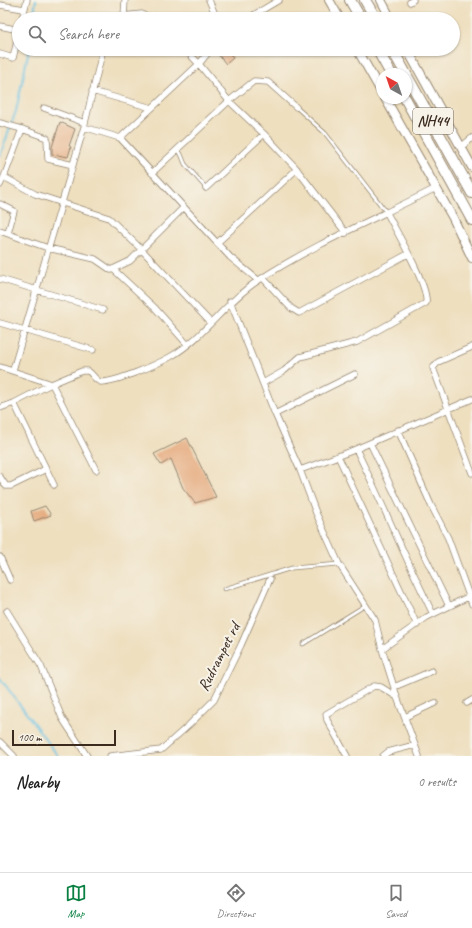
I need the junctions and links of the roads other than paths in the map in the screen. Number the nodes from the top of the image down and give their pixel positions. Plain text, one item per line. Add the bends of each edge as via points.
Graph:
1 (27, 0) edge
2 (125, 0) edge
3 (209, 0) edge
4 (330, 0) edge
5 (350, 0) edge
6 (365, 0) edge
7 (381, 0) edge
8 (277, 1) edge
9 (0, 5) edge
10 (24, 9) junction
11 (23, 12) edge
12 (124, 12) edge
13 (214, 12) edge
14 (259, 12) edge
15 (336, 12) edge
16 (356, 12) edge
17 (372, 12) edge
18 (387, 12) edge
19 (0, 26) edge
20 (12, 29) edge
21 (0, 54) edge
22 (13, 56) edge
23 (101, 56) edge
24 (192, 56) edge
25 (205, 56) edge
26 (361, 56) edge
27 (381, 56) edge
28 (396, 56) edge
29 (411, 56) edge
30 (199, 64) junction
31 (388, 68) edge
32 (376, 82) edge
33 (92, 91) junction
34 (229, 101) junction
35 (388, 104) edge
36 (408, 104) edge
37 (296, 106) joint
38 (44, 108) dead end
39 (152, 108) junction
40 (1, 124) edge
41 (84, 125) junction
42 (20, 129) junction
43 (264, 134) junction
44 (120, 138) junction
45 (472, 138) edge
46 (461, 147) junction
47 (177, 149) junction
48 (72, 165) junction
49 (472, 167) edge
50 (297, 169) junction
51 (152, 173) junction
52 (4, 177) junction
53 (0, 185) edge
54 (206, 188) joint
55 (436, 188) junction
56 (472, 193) edge
57 (62, 202) junction
58 (0, 204) edge
59 (183, 208) junction
60 (387, 213) junction
61 (472, 220) edge
62 (0, 231) edge
63 (8, 233) junction
64 (346, 233) junction
65 (217, 243) junction
66 (48, 248) junction
67 (142, 250) junction
68 (408, 254) junction
69 (472, 258) edge
70 (114, 268) junction
71 (0, 279) edge
72 (260, 279) junction
73 (37, 289) junction
74 (230, 301) junction
75 (103, 310) dead end
76 (0, 323) edge
77 (211, 323) junction
78 (25, 330) junction
79 (187, 344) junction
80 (472, 347) edge
81 (93, 350) dead end
82 (0, 367) edge
83 (13, 370) junction
84 (355, 374) dead end
85 (263, 383) junction
86 (52, 384) junction
87 (472, 399) edge
88 (0, 402) edge
89 (11, 404) junction
90 (0, 408) edge
91 (448, 408) junction
92 (275, 414) junction
93 (398, 430) junction
94 (370, 443) junction
95 (356, 449) junction
96 (338, 456) junction
97 (46, 469) junction
98 (96, 470) dead end
99 (300, 470) junction
100 (472, 473) edge
101 (0, 478) edge
102 (54, 485) dead end
103 (2, 487) edge
104 (0, 556) edge
105 (339, 564) junction
106 (270, 579) dead end
107 (10, 580) dead end
108 (224, 589) dead end
109 (470, 596) edge
110 (472, 604) edge
111 (366, 606) junction
112 (449, 606) junction
113 (7, 611) dead end
114 (433, 614) junction
115 (417, 625) junction
116 (303, 644) dead end
117 (382, 649) junction
118 (432, 670) dead end
119 (394, 687) junction
120 (397, 697) junction
121 (435, 703) dead end
122 (404, 717) junction
123 (0, 742) edge
124 (415, 744) junction
125 (86, 754) edge
126 (14, 756) edge
127 (78, 756) edge
128 (110, 756) edge
129 (347, 756) edge
130 (384, 756) edge
131 (419, 756) edge

1 - 10 street
2 - 12 street
3 - 13 street
4 - 15 street
5 - 16 highway
6 - 17 highway
7 - 18 street
8 - 14 street
9 - 10 street
10 - 11 street
19 - 20 street
21 - 22 street via 13,58
23 - 33 street
24 - 30 street
25 - 30 street
26 - 32 street
27 - 31 highway
28 - 56 highway, NH44
29 - 46 street
30 - 34 street
30 - 39 street
33 - 39 street
33 - 41 street
34 - 37 street via 254,81 261,81 268,82
34 - 43 street
34 - 47 street
35 - 55 street
36 - 61 highway, NH44
37 - 60 lane via 325,133
38 - 41 street
39 - 44 street
40 - 42 street
41 - 44 street
41 - 48 street
42 - 48 street via 47,138 48,159
42 - 52 street
43 - 50 street
43 - 54 street
44 - 51 street
45 - 46 street
46 - 49 street
47 - 51 street
47 - 54 lane via 185,164
48 - 57 street
50 - 64 street
50 - 65 street
51 - 59 street
52 - 53 street
52 - 57 street via 35,194
55 - 60 street
55 - 69 street
57 - 66 street
57 - 67 street via 110,218
58 - 63 street via 14,212
59 - 65 street
59 - 67 street
60 - 64 street
60 - 68 street
62 - 63 street
63 - 66 street
64 - 72 street
65 - 72 street
66 - 70 street via 95,259 111,270
66 - 73 street
67 - 70 street via 130,261
67 - 77 street
68 - 72 street via 299,313
68 - 85 street via 426,295 427,301 424,305 357,342 300,357 284,372
70 - 79 street
71 - 73 street
72 - 74 street
73 - 75 street
73 - 78 street
74 - 77 street
74 - 85 street
76 - 78 street
77 - 79 street
78 - 81 street
78 - 83 street
79 - 86 street via 170,357 127,375 102,382 96,380 88,371 82,371
80 - 91 street via 434,366
82 - 83 street
83 - 86 street
84 - 92 street
85 - 92 street
86 - 89 street
86 - 98 street
87 - 91 street
88 - 89 street
89 - 90 street
89 - 97 street
91 - 93 street
91 - 100 street
92 - 99 street
93 - 94 street
93 - 109 street via 448,538
94 - 95 street
94 - 112 street
95 - 96 street
95 - 114 street
96 - 99 street
96 - 115 street
97 - 102 street
97 - 103 street via 11,486
99 - 105 street
101 - 103 street
104 - 107 street
105 - 108 lane via 292,568
105 - 111 street
106 - 128 street, Rudrampet rd via 214,700 161,750
109 - 110 street
109 - 112 street
111 - 116 lane
111 - 117 street via 375,620
112 - 114 street
113 - 125 street via 40,666 62,718
114 - 115 street
115 - 117 street
117 - 119 street
118 - 119 street
119 - 120 street
120 - 122 street
120 - 129 street via 381,687 374,686 326,714
121 - 122 street
122 - 124 street
123 - 126 street
124 - 130 street via 388,752
124 - 131 street
125 - 127 street

